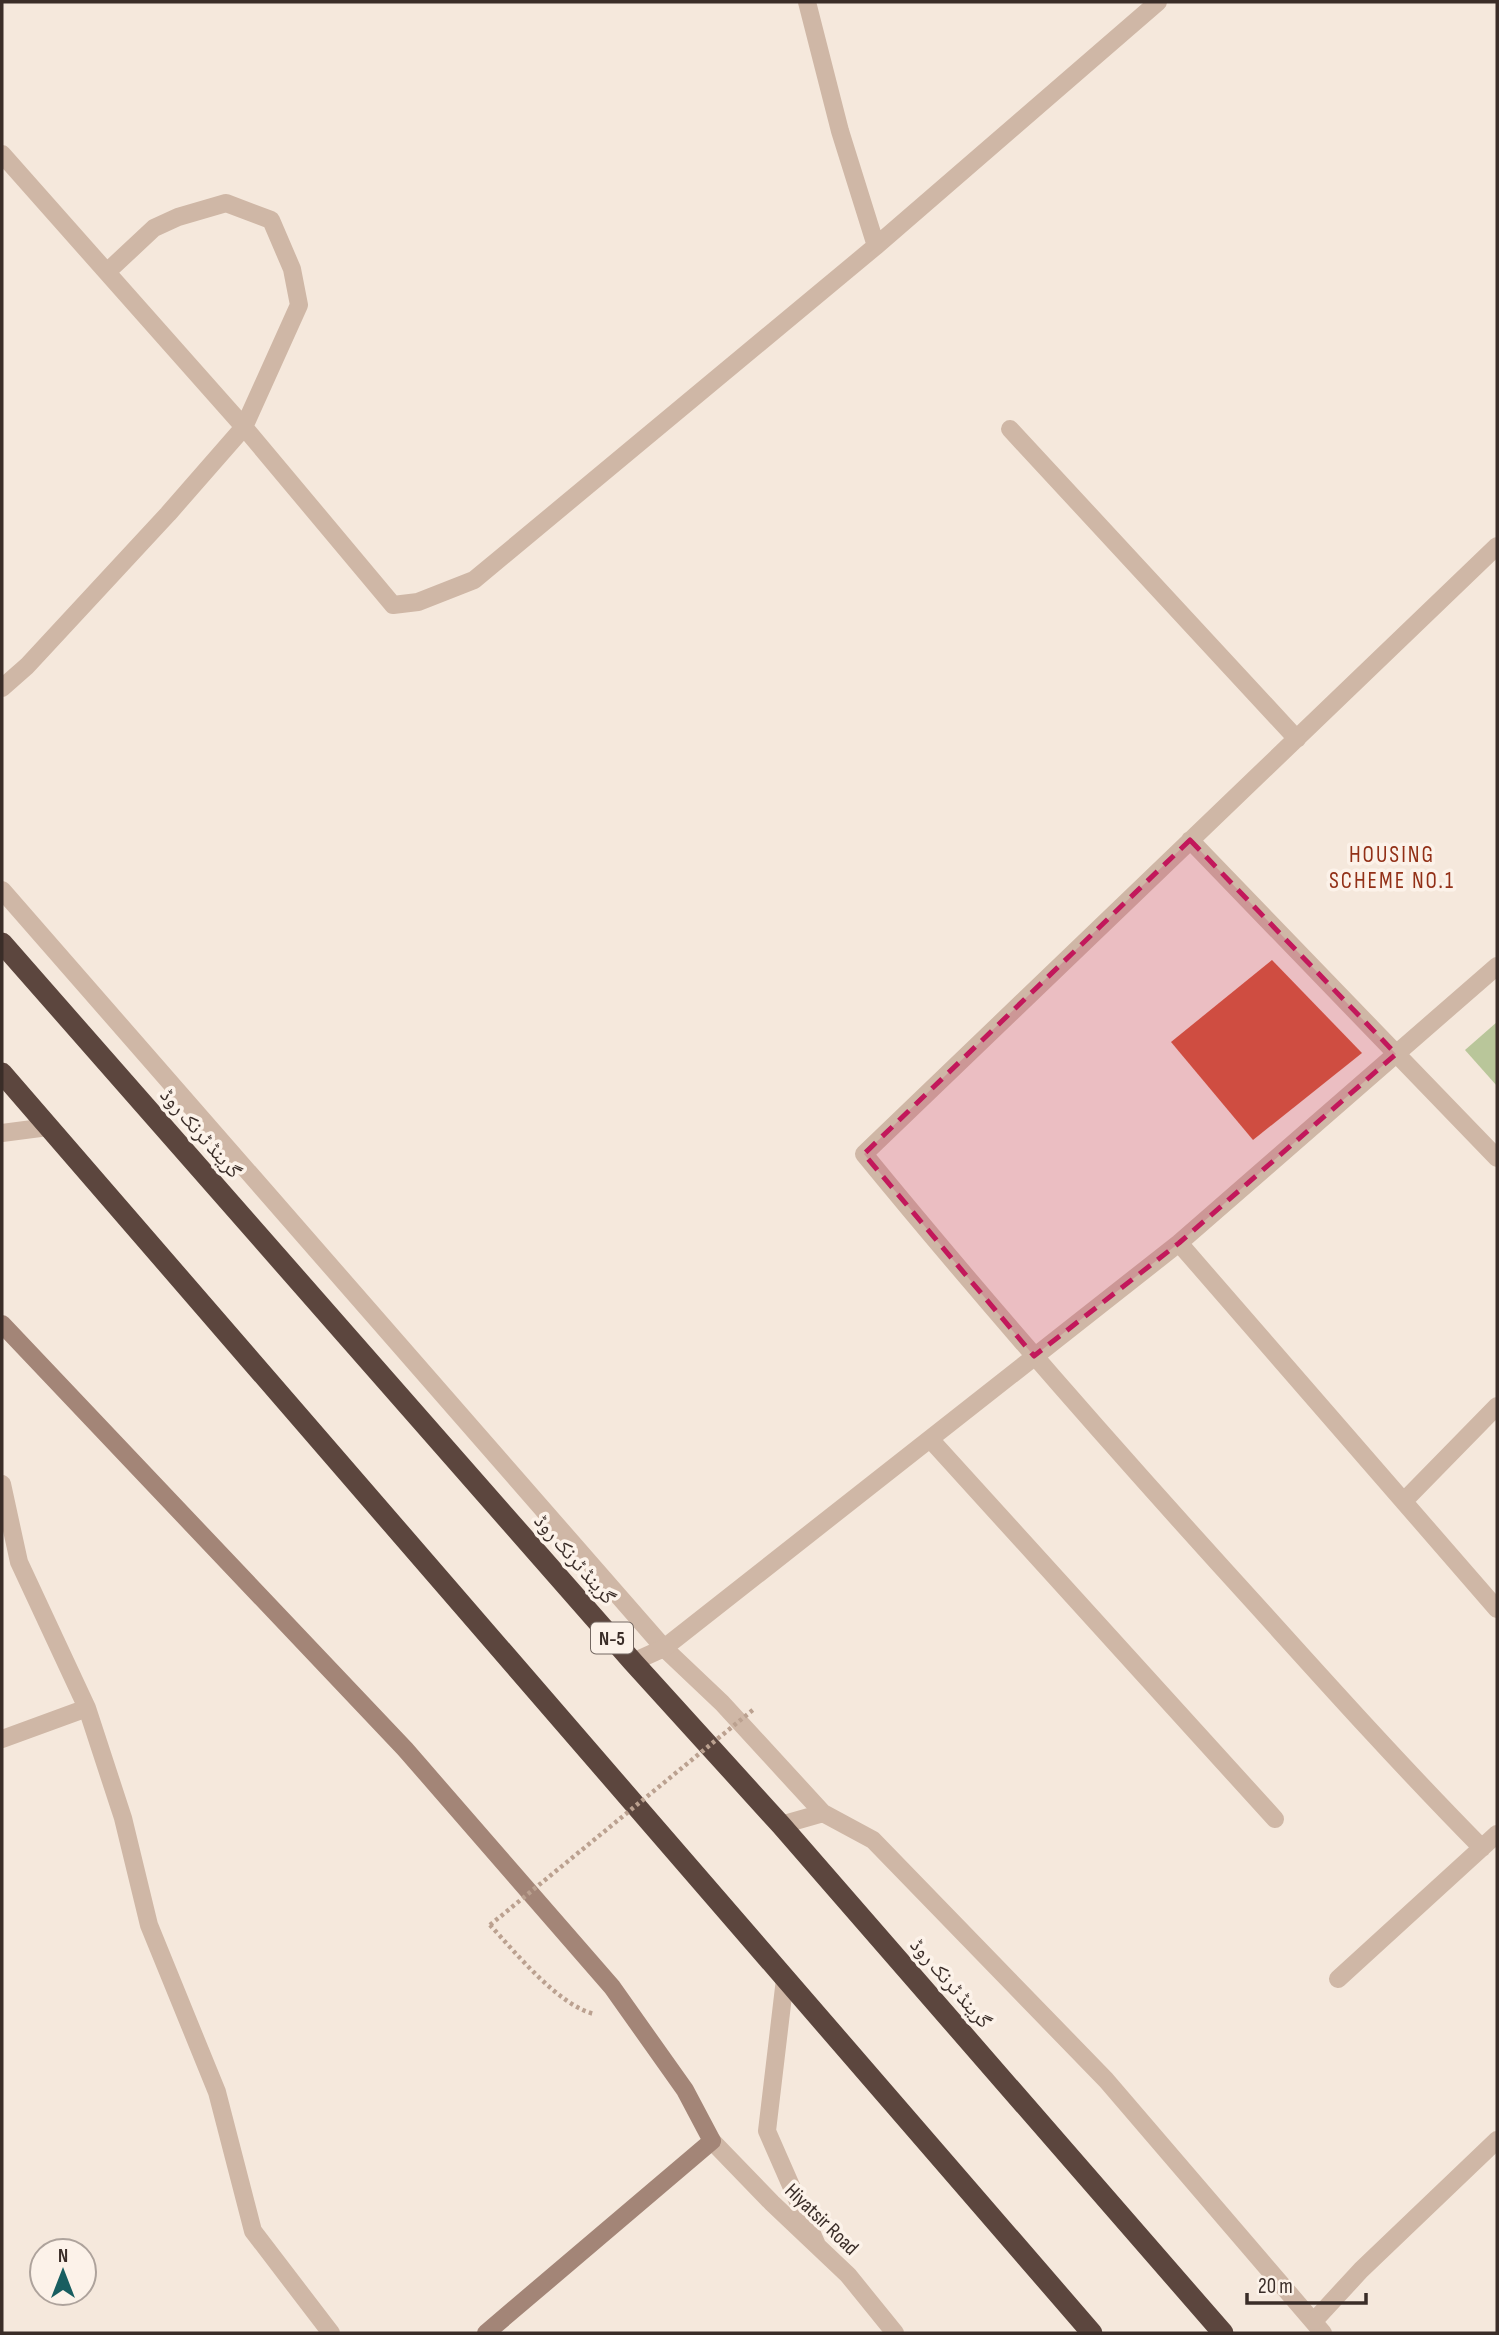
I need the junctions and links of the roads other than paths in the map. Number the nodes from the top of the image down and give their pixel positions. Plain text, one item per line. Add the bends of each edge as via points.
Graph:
1 (807, 2) edge
2 (1158, 2) edge
3 (2, 154) edge
4 (876, 246) junction
5 (107, 272) junction
6 (244, 427) junction
7 (1010, 429) dead end
8 (1497, 546) edge
9 (2, 688) edge
10 (1297, 739) junction
11 (1190, 840) junction
12 (2, 890) edge
13 (2, 943) edge
14 (1497, 966) edge
15 (1396, 1054) junction
16 (2, 1073) edge
17 (48, 1127) junction
18 (2, 1133) edge
19 (1497, 1158) edge
20 (1179, 1243) junction
21 (3, 1333) edge
22 (1034, 1356) junction
23 (1497, 1406) edge
24 (930, 1439) junction
25 (2, 1484) edge
26 (1404, 1501) junction
27 (1497, 1609) edge
28 (664, 1648) junction
29 (633, 1662) junction
30 (87, 1708) junction
31 (2, 1739) edge
32 (823, 1813) junction
33 (1275, 1819) dead end
34 (781, 1825) junction
35 (1497, 1834) edge
36 (1482, 1848) junction
37 (785, 1979) junction
38 (1338, 1979) dead end
39 (1497, 2140) edge
40 (712, 2141) junction
41 (817, 2245) junction
42 (1319, 2327) edge
43 (331, 2333) edge
44 (486, 2333) edge
45 (895, 2333) edge
46 (1092, 2333) edge
47 (1223, 2333) edge

1 - 4 street
2 - 4 street
3 - 5 street
4 - 6 street via 474,580 418,601 393,605
5 - 6 street
5 - 6 street via 154,228 178,217 226,203 271,220 292,269 299,305
6 - 9 street
7 - 10 street
8 - 10 street
10 - 11 street
11 - 15 street
11 - 22 street via 864,1154
12 - 28 street
13 - 29 highway, گرینڈ ٹرنک روڈ / N-5
14 - 15 street
15 - 19 street
15 - 20 street
16 - 17 highway
17 - 18 street
17 - 37 highway
20 - 22 street
20 - 26 street
21 - 40 main road via 405,1749 611,1987 685,2090
22 - 24 street
22 - 36 street via 1342,1700
23 - 26 street
24 - 28 street
24 - 33 street
25 - 30 street via 19,1562
26 - 27 street
28 - 29 street
28 - 32 street via 722,1703
29 - 34 highway, گرینڈ ٹرنک روڈ / N-5
30 - 31 street
30 - 43 street via 123,1818 149,1925 218,2092 253,2231
32 - 34 street
32 - 42 street via 873,1840 1096,2070
34 - 47 highway, گرینڈ ٹرنک روڈ / N-5
35 - 36 street
36 - 38 street
37 - 41 street via 767,2131
37 - 46 highway
39 - 42 street via 1361,2270
40 - 41 street, Hiyatsir Road
40 - 44 main road
41 - 45 street, Hiyatsir Road

